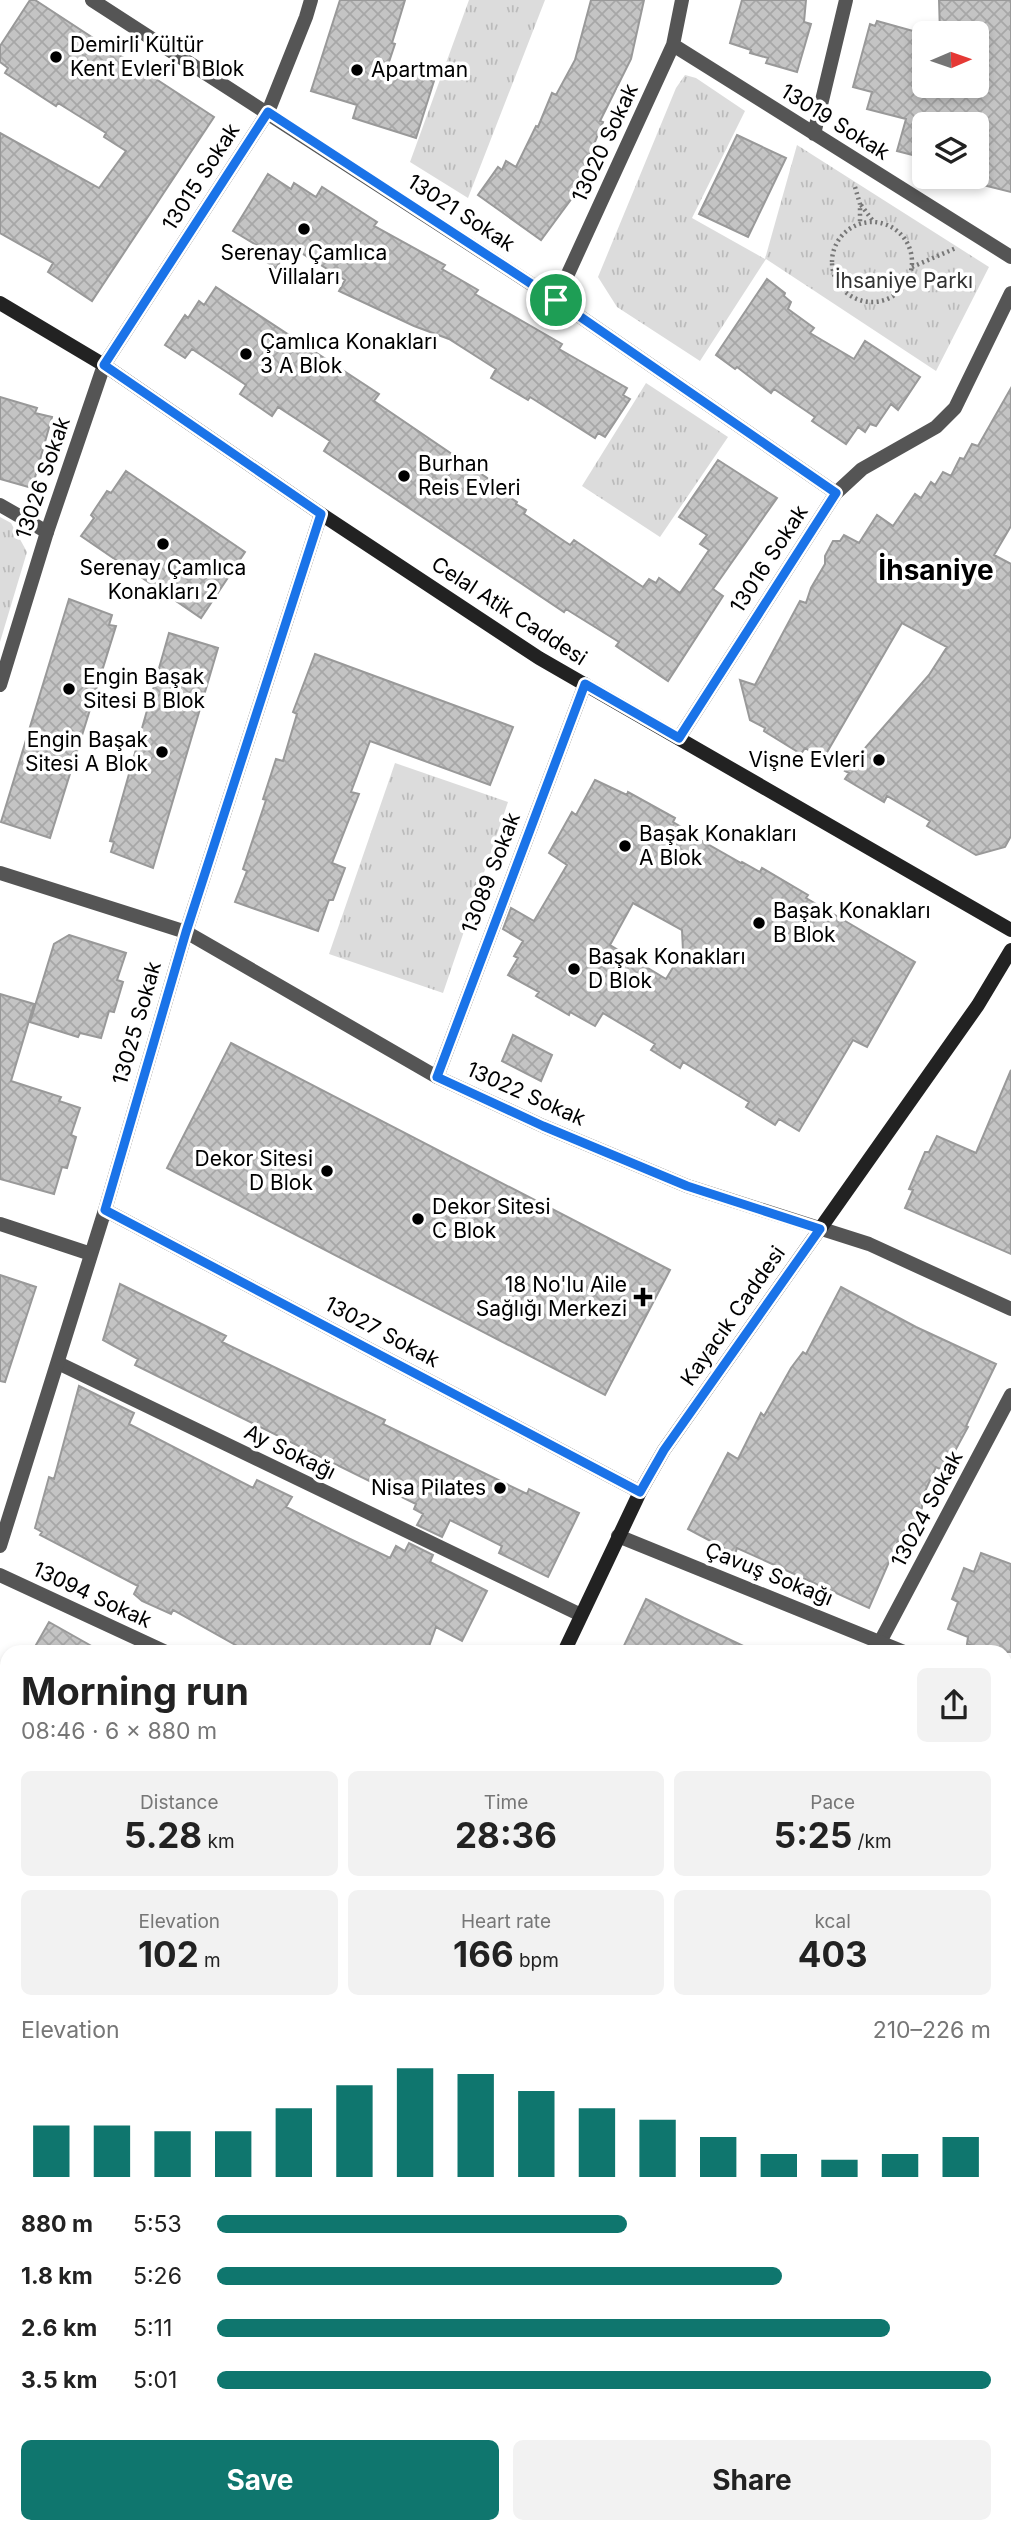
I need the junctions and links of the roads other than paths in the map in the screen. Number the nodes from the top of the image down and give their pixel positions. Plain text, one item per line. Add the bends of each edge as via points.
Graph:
1 (92, 0) edge
2 (311, 0) edge
3 (682, 0) edge
4 (846, 0) edge
5 (673, 45) junction
6 (268, 112) junction
7 (814, 134) junction
8 (1011, 257) edge
9 (1011, 293) edge
10 (556, 300) junction
11 (0, 303) edge
12 (104, 365) junction
13 (836, 493) junction
14 (0, 505) edge
15 (321, 514) junction
16 (47, 531) junction
17 (585, 684) junction
18 (0, 685) edge
19 (679, 738) junction
20 (0, 873) edge
21 (1011, 930) edge
22 (186, 932) junction
23 (1011, 950) edge
24 (437, 1077) junction
25 (105, 1210) junction
26 (0, 1224) edge
27 (820, 1229) junction
28 (91, 1254) junction
29 (1011, 1309) edge
30 (58, 1363) junction
31 (1011, 1395) edge
32 (640, 1492) junction
33 (7, 1504) edge
34 (618, 1536) junction
35 (0, 1546) edge
36 (0, 1575) edge
37 (581, 1615) junction
38 (880, 1642) junction
39 (151, 1645) edge
40 (567, 1645) edge
41 (887, 1645) edge

1 - 6 street, 13021 Sokak
2 - 6 street, 13015 Sokak
3 - 5 street, 13020 Sokak
4 - 7 street
5 - 7 street, 13019 Sokak
5 - 10 street, 13020 Sokak
6 - 10 street, 13021 Sokak
6 - 12 street, 13015 Sokak
7 - 8 street, 13019 Sokak
9 - 13 street, 13016 Sokak via 955,408 936,426 862,469
10 - 13 street, 13021 Sokak
11 - 12 street, Celal Atik Caddesi
12 - 15 street, Celal Atik Caddesi
12 - 16 street, 13026 Sokak
13 - 19 street, 13016 Sokak
14 - 16 street
15 - 17 street, Celal Atik Caddesi
15 - 22 street, 13025 Sokak
16 - 18 street, 13026 Sokak
17 - 19 street, Celal Atik Caddesi
17 - 24 street, 13089 Sokak
19 - 21 street, Celal Atik Caddesi
20 - 22 street, 13022 Sokak
22 - 24 street, 13022 Sokak
22 - 25 street, 13025 Sokak
23 - 27 street, Kayacık Caddesi
24 - 27 street, 13022 Sokak via 687,1186
25 - 28 street, 13025 Sokak
25 - 32 street, 13027 Sokak
26 - 28 street
27 - 29 street, 13022 Sokak via 869,1244
27 - 32 street, Kayacık Caddesi via 664,1450
28 - 30 street, 13025 Sokak
30 - 33 street, 13025 Sokak
30 - 37 street, Ay Sokağı
31 - 38 street, 13024 Sokak
32 - 34 street, Kayacık Caddesi
33 - 35 street, 13025 Sokak
34 - 37 street, Kayacık Caddesi
34 - 38 street, Çavuş Sokağı
36 - 39 street, 13094 Sokak
37 - 40 street, Kayacık Caddesi
38 - 41 street, Çavuş Sokağı

